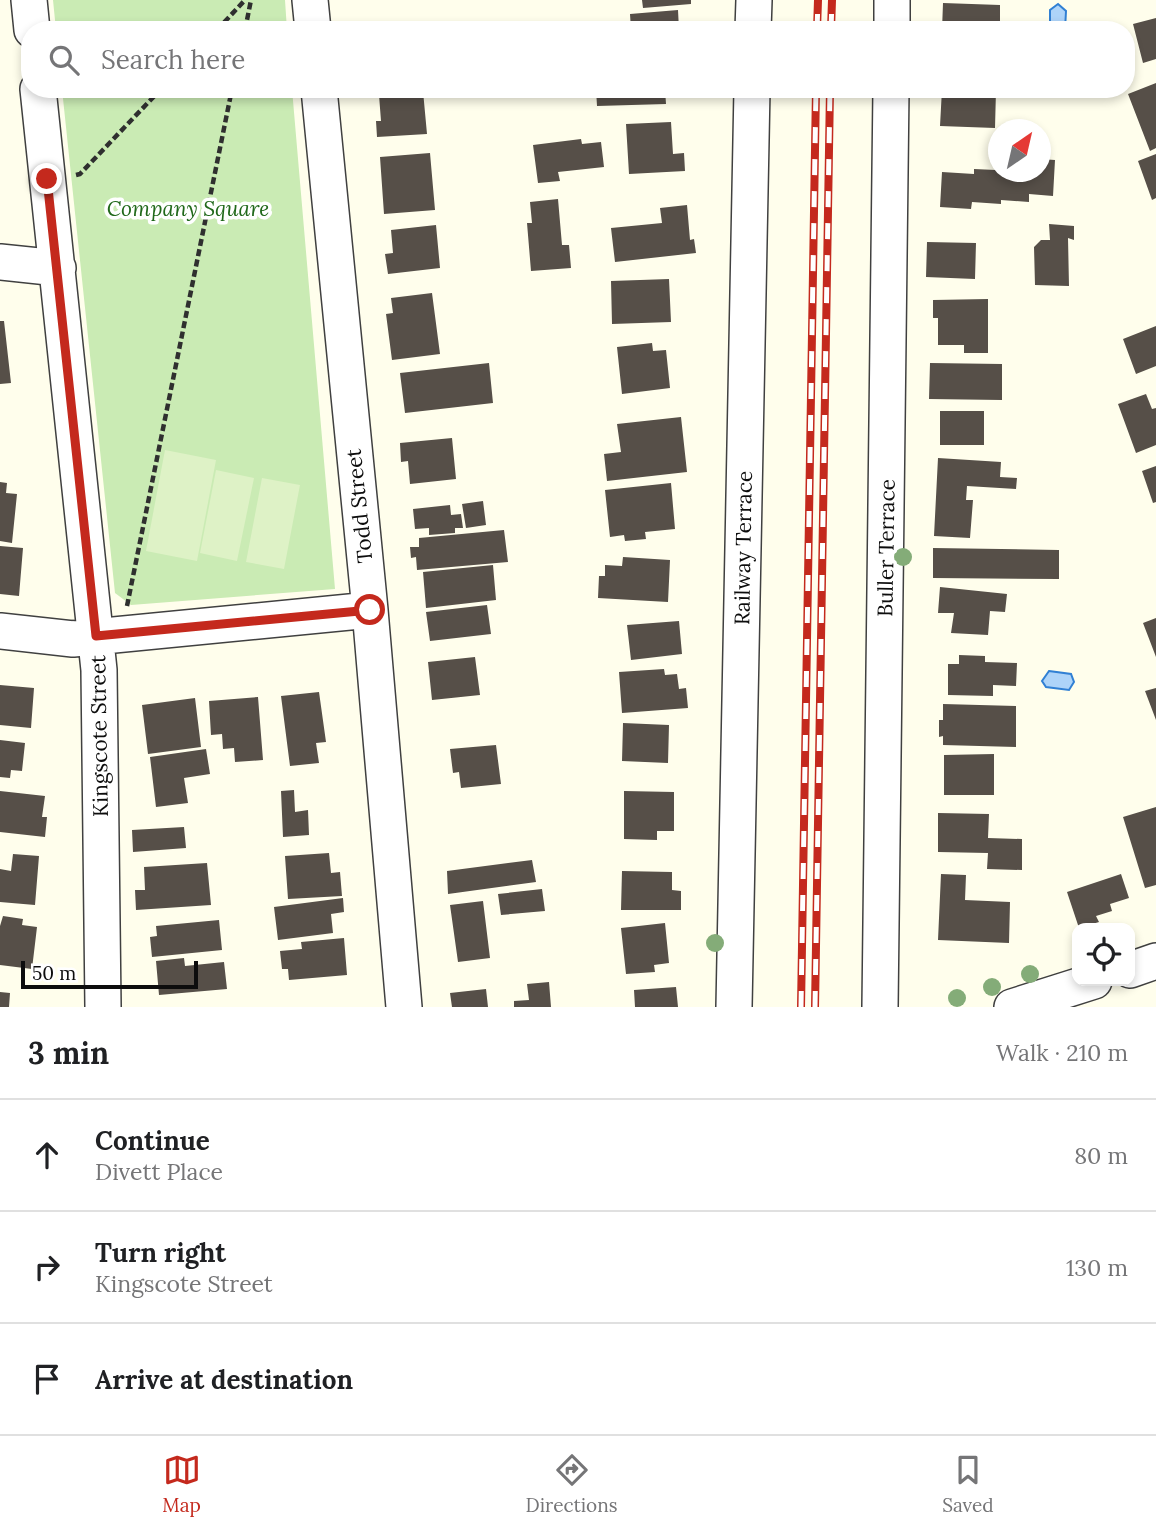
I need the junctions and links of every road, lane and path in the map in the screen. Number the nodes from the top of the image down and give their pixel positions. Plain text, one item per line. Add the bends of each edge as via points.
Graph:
1 (29, 0) edge
2 (245, 0) edge
3 (251, 0) edge
4 (310, 0) edge
5 (754, 0) edge
6 (892, 0) edge
7 (31, 21) edge
8 (225, 21) edge
9 (247, 21) edge
10 (312, 21) edge
11 (754, 21) edge
12 (892, 21) edge
13 (39, 98) edge
14 (152, 98) edge
15 (230, 98) edge
16 (319, 98) edge
17 (752, 98) edge
18 (891, 98) edge
19 (68, 176) dead end
20 (0, 262) edge
21 (58, 268) junction
22 (370, 610) junction
23 (126, 611) dead end
24 (0, 631) edge
25 (96, 636) junction
26 (1156, 961) edge
27 (1135, 968) edge
28 (1078, 986) edge
29 (103, 1007) edge
30 (404, 1007) edge
31 (734, 1007) edge
32 (880, 1007) edge
33 (1012, 1007) edge

1 - 7 street
2 - 8 path
3 - 9 path
4 - 10 street
5 - 11 street
6 - 12 street
13 - 21 street, Kingscote Street
14 - 19 path via 80,174
15 - 23 path
16 - 22 street, Todd Street
17 - 31 street, Railway Terrace
18 - 32 street, Buller Terrace
20 - 21 street
21 - 25 street, Kingscote Street
22 - 25 street
22 - 30 street, Todd Street
24 - 25 street via 73,639
25 - 29 street, Kingscote Street
26 - 27 street
28 - 33 street

